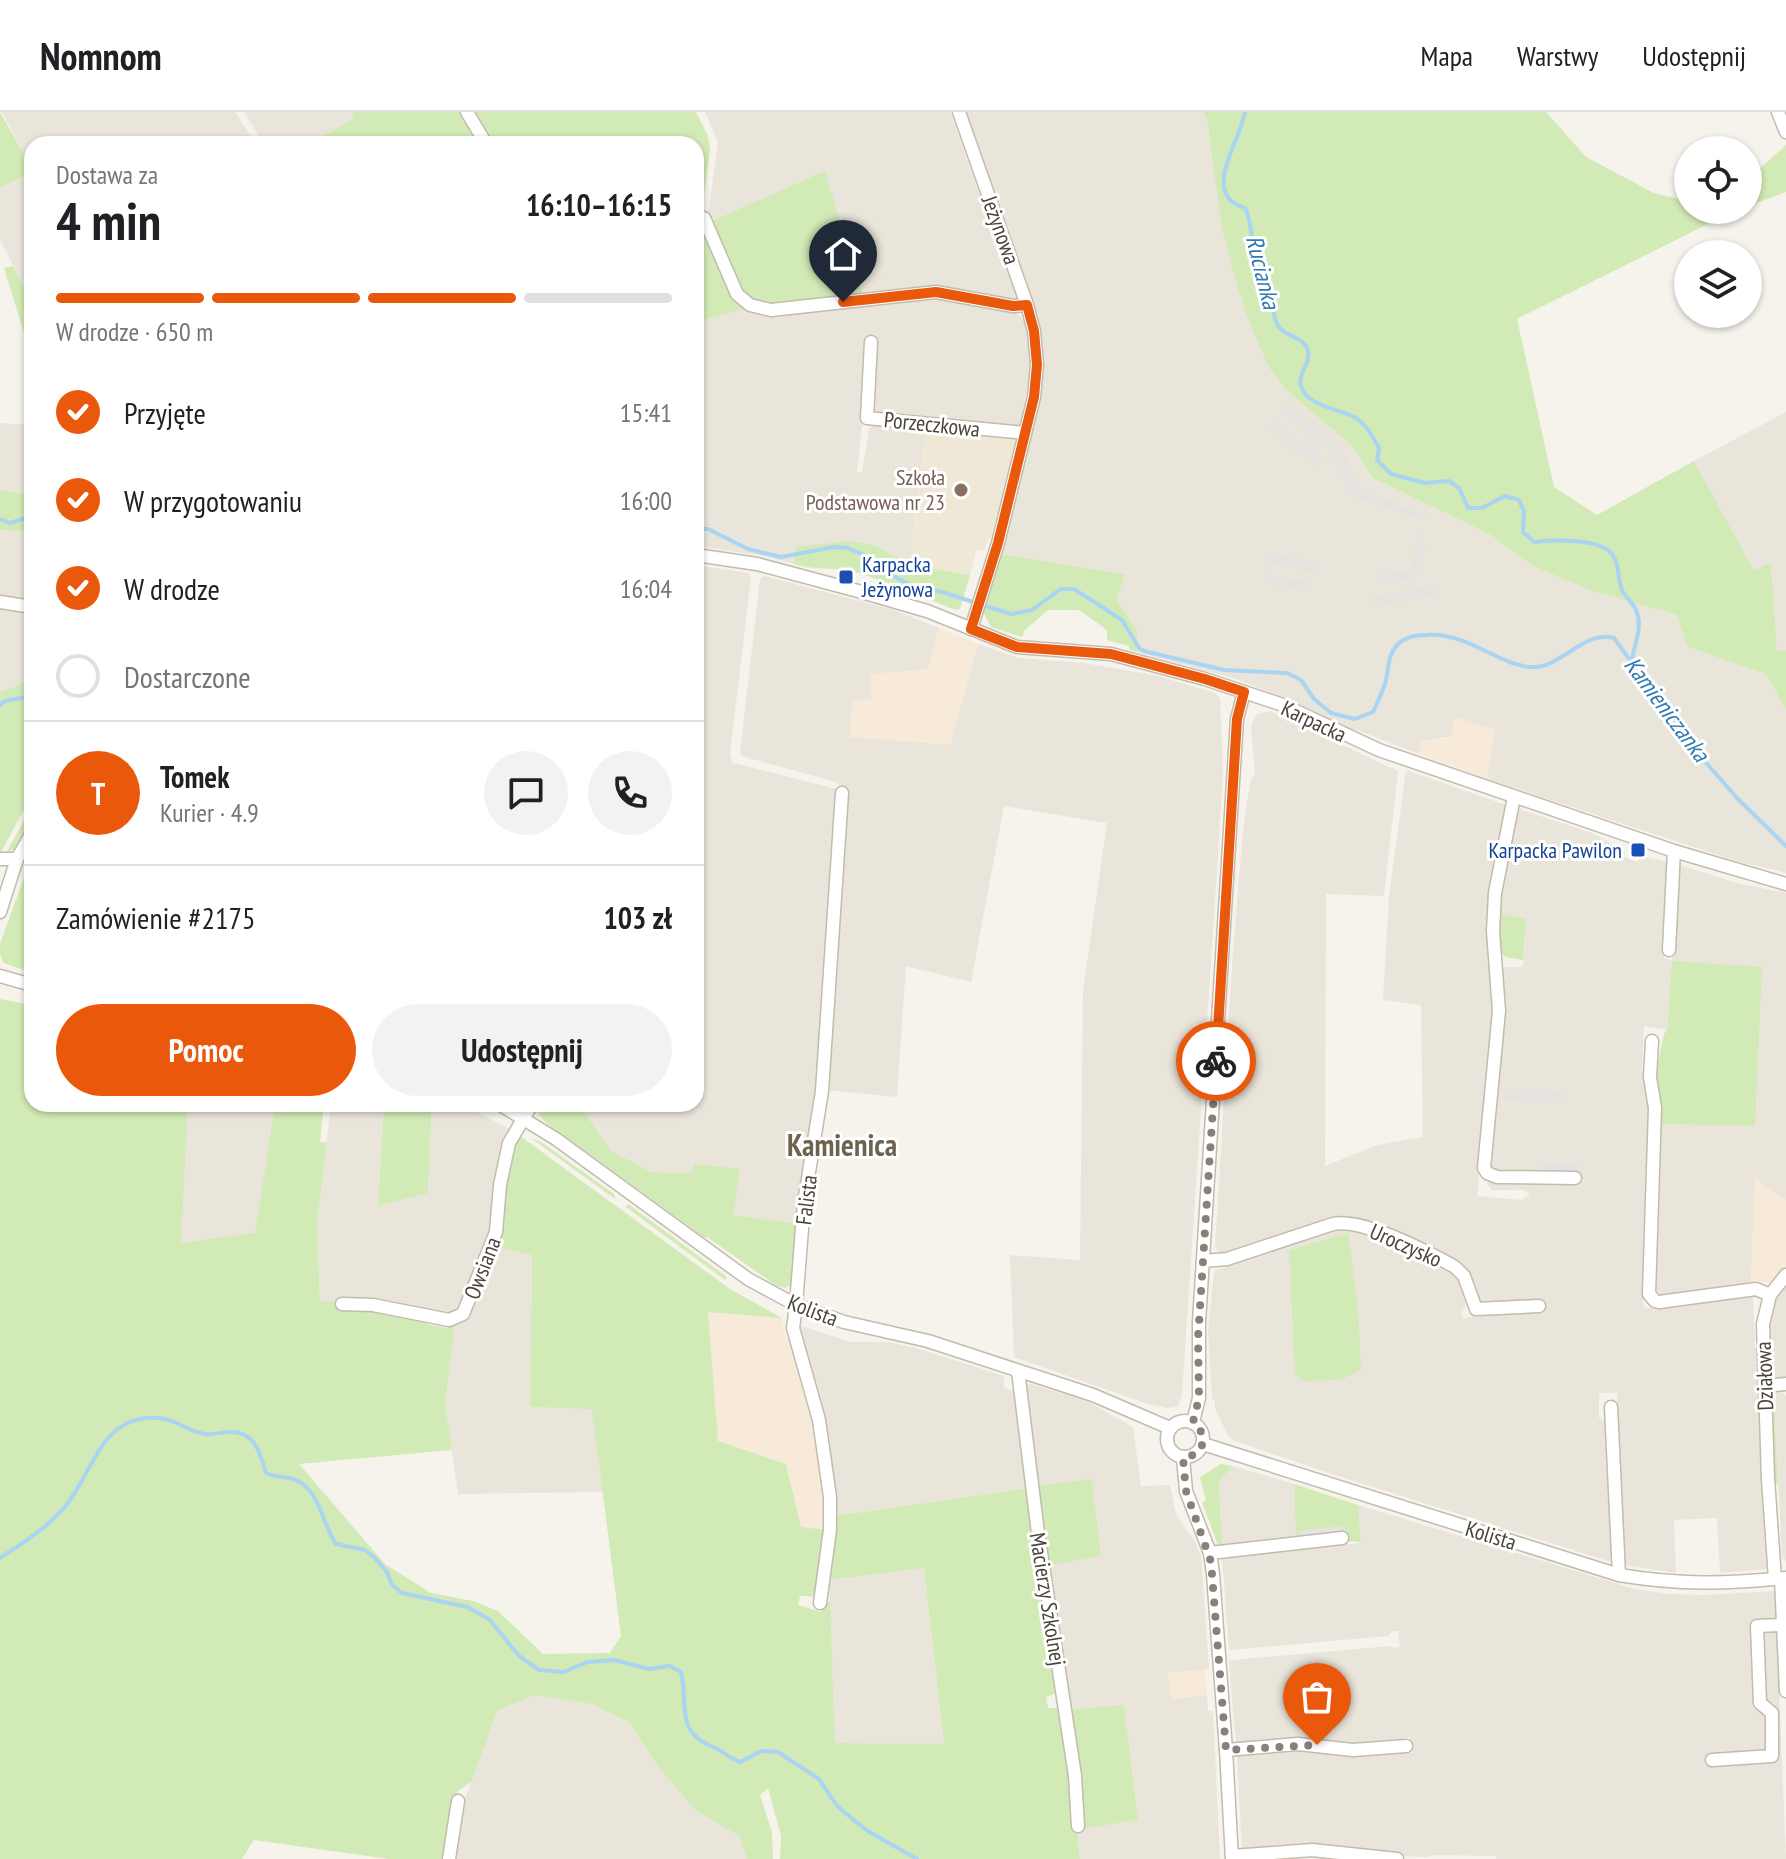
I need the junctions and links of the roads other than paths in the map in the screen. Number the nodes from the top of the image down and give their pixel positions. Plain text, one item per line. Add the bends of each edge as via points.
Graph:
1 (467, 112) edge
2 (959, 112) edge
3 (1778, 112) edge
4 (1786, 132) edge
5 (481, 136) edge
6 (704, 218) dead end
7 (1027, 305) junction
8 (871, 342) dead end
9 (1025, 433) junction
10 (704, 556) edge
11 (0, 602) edge
12 (24, 606) edge
13 (971, 629) junction
14 (1244, 692) junction
15 (842, 793) dead end
16 (1514, 797) junction
17 (24, 847) edge
18 (1674, 851) junction
19 (0, 859) edge
20 (17, 859) junction
21 (1786, 884) edge
22 (0, 912) edge
23 (1669, 950) dead end
24 (0, 976) edge
25 (24, 983) edge
26 (1652, 1041) dead end
27 (513, 1112) edge
28 (527, 1112) edge
29 (524, 1118) junction
30 (1575, 1178) dead end
31 (1203, 1261) junction
32 (1786, 1275) edge
33 (1770, 1295) junction
34 (342, 1304) dead end
35 (796, 1305) junction
36 (1539, 1306) dead end
37 (1018, 1371) junction
38 (1786, 1384) edge
39 (1765, 1386) junction
40 (1611, 1407) dead end
41 (1193, 1422) junction
42 (1170, 1428) junction
43 (1203, 1444) junction
44 (1183, 1458) junction
45 (1342, 1538) dead end
46 (1210, 1553) junction
47 (1619, 1575) junction
48 (1781, 1579) edge
49 (820, 1603) dead end
50 (1783, 1625) junction
51 (1786, 1691) edge
52 (1406, 1746) dead end
53 (1226, 1750) junction
54 (1712, 1760) dead end
55 (458, 1801) dead end
56 (1078, 1826) dead end
57 (1356, 1856) edge
58 (1232, 1857) edge
59 (449, 1859) edge
60 (1397, 1859) edge

1 - 5 street
2 - 7 street, Jeżynowa
3 - 4 street
6 - 7 street via 737,294 750,305 771,310 936,292
7 - 9 street, Jeżynowa via 1037,365
8 - 9 street, Porzeczkowa via 867,418
9 - 13 street, Jeżynowa
10 - 13 street, Karpacka via 757,564 858,591
11 - 12 street
13 - 14 street, Karpacka via 1017,647 1111,654
14 - 16 street, Karpacka via 1368,746
14 - 31 street via 1237,719
15 - 35 street, Falista via 822,1091 804,1203
16 - 18 street, Karpacka
16 - 30 street via 1494,905 1499,1011 1484,1168 1497,1177
17 - 20 street
18 - 21 street, Karpacka
18 - 23 street
19 - 20 street
20 - 22 street
24 - 25 street
26 - 33 street via 1649,1294 1659,1302 1756,1289
27 - 29 street, Kolista
28 - 29 street, Owsiana
29 - 34 street, Owsiana via 504,1159 496,1232 463,1314 449,1320
29 - 35 street, Kolista via 748,1279
31 - 36 street, Uroczysko via 1227,1259 1350,1222 1455,1267 1464,1276 1476,1309
31 - 41 street via 1199,1398
32 - 33 street, Działowa
33 - 39 street, Działowa via 1763,1324
35 - 37 street, Kolista
35 - 49 street, Falista via 793,1328 817,1409 830,1497
37 - 42 street, Kolista
37 - 56 street, Macierzy Szkolnej
38 - 39 street
39 - 48 street, Działowa
40 - 47 street
41 - 42 street via 1180,1421
41 - 43 street via 1202,1432
42 - 44 street via 1170,1450
43 - 44 street via 1195,1455
43 - 47 street, Kolista
44 - 46 street via 1186,1491
45 - 46 street
46 - 53 street
47 - 48 street, Kolista via 1718,1584
48 - 50 street, Działowa
50 - 51 street, Działowa
50 - 54 street via 1757,1626 1760,1703 1772,1713 1772,1756
52 - 53 street via 1353,1750 1298,1744
53 - 58 street
55 - 59 street
57 - 58 street via 1312,1850
57 - 60 street

